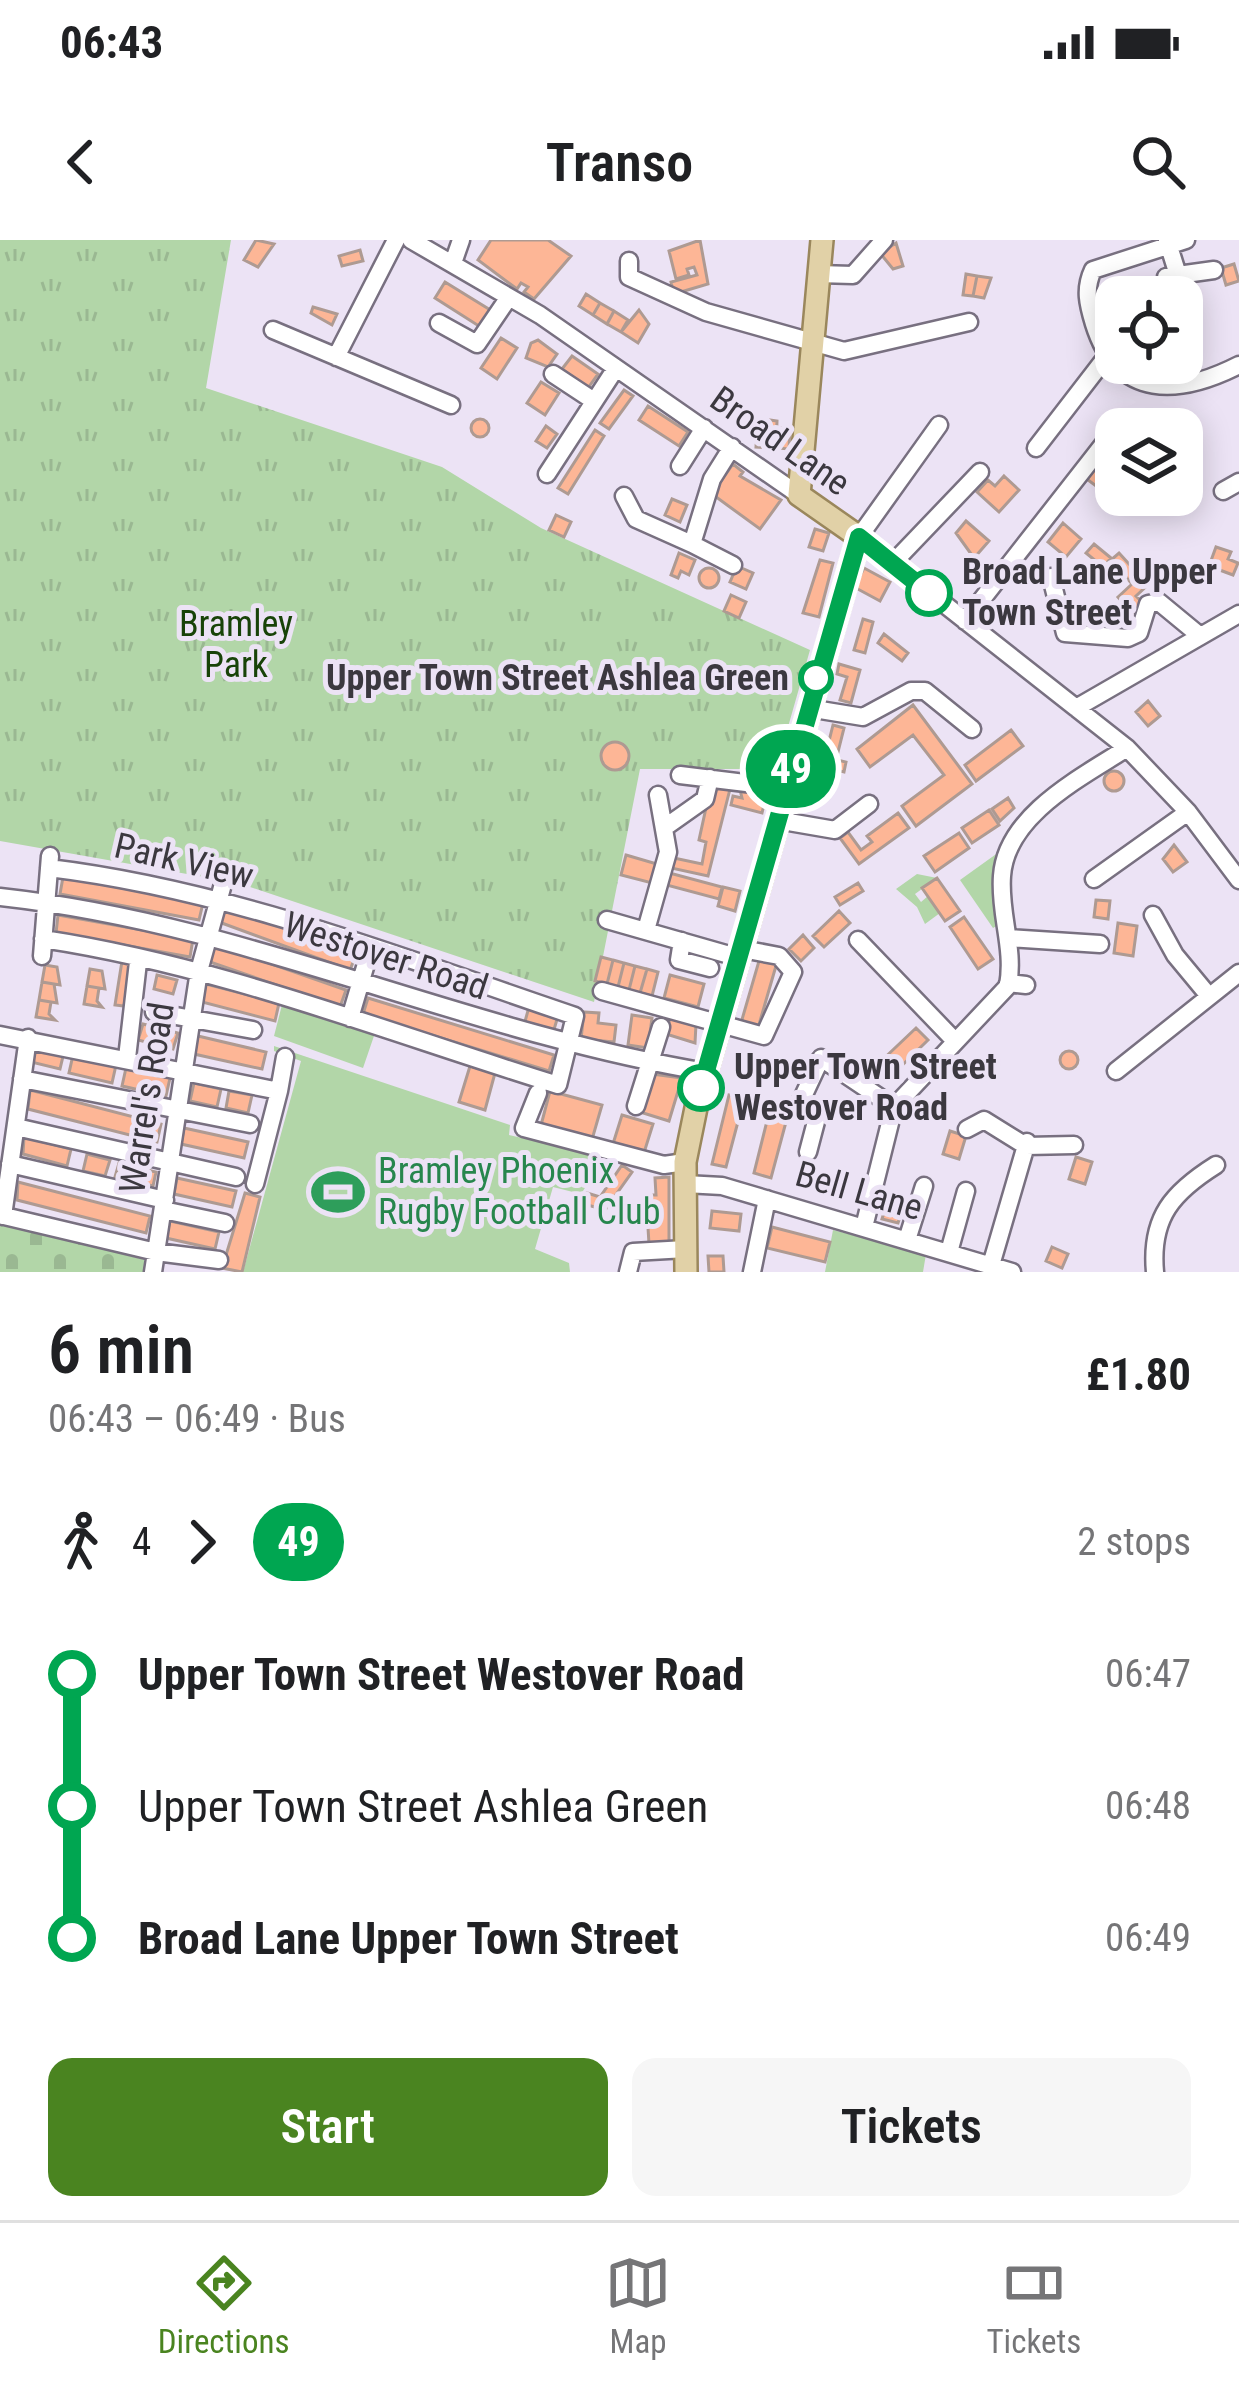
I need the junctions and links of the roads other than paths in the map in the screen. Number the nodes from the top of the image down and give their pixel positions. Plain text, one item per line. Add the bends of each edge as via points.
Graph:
1 (396, 240) edge
2 (411, 240) edge
3 (461, 240) edge
4 (822, 240) edge
5 (884, 240) edge
6 (1174, 242) edge
7 (629, 261) dead end
8 (453, 263) junction
9 (1214, 270) dead end
10 (818, 274) junction
11 (509, 297) junction
12 (969, 322) dead end
13 (1095, 322) edge
14 (439, 323) dead end
15 (273, 330) dead end
16 (811, 344) junction
17 (336, 357) junction
18 (1239, 365) edge
19 (616, 368) junction
20 (1095, 372) edge
21 (553, 374) dead end
22 (1203, 382) edge
23 (1156, 384) edge
24 (1199, 384) edge
25 (593, 401) junction
26 (451, 405) dead end
27 (939, 425) dead end
28 (704, 428) junction
29 (732, 447) junction
30 (1036, 448) dead end
31 (1095, 455) edge
32 (680, 466) dead end
33 (980, 472) dead end
34 (547, 473) dead end
35 (799, 495) junction
36 (625, 496) dead end
37 (859, 537) junction
38 (692, 544) junction
39 (892, 564) junction
40 (734, 565) dead end
41 (1051, 577) dead end
42 (1239, 614) edge
43 (965, 621) junction
44 (1199, 635) junction
45 (808, 708) junction
46 (1076, 708) junction
47 (971, 729) dead end
48 (1127, 748) junction
49 (680, 775) dead end
50 (710, 778) junction
51 (786, 788) junction
52 (658, 795) dead end
53 (869, 804) dead end
54 (1188, 812) junction
55 (777, 820) junction
56 (664, 828) junction
57 (1094, 879) dead end
58 (1239, 880) edge
59 (221, 892) junction
60 (0, 897) edge
61 (46, 902) junction
62 (1153, 915) dead end
63 (607, 920) dead end
64 (646, 930) junction
65 (208, 934) junction
66 (1010, 938) junction
67 (858, 940) dead end
68 (682, 941) junction
69 (1100, 944) dead end
70 (371, 947) junction
71 (741, 953) junction
72 (138, 962) dead end
73 (710, 968) dead end
74 (199, 971) junction
75 (1239, 973) edge
76 (362, 982) junction
77 (602, 991) dead end
78 (1209, 996) junction
79 (154, 1012) dead end
80 (192, 1018) junction
81 (350, 1018) junction
82 (722, 1022) junction
83 (662, 1027) dead end
84 (253, 1030) dead end
85 (0, 1035) edge
86 (28, 1038) junction
87 (955, 1041) junction
88 (568, 1046) junction
89 (285, 1057) dead end
90 (127, 1058) junction
91 (650, 1062) junction
92 (1116, 1071) dead end
93 (706, 1072) junction
94 (184, 1073) junction
95 (22, 1078) junction
96 (274, 1090) junction
97 (538, 1094) dead end
98 (635, 1106) dead end
99 (894, 1107) junction
100 (178, 1110) junction
101 (250, 1124) dead end
102 (16, 1127) junction
103 (968, 1129) dead end
104 (1027, 1144) junction
105 (1074, 1145) dead end
106 (808, 1152) dead end
107 (7, 1157) edge
108 (170, 1165) junction
109 (1216, 1165) dead end
110 (685, 1173) junction
111 (236, 1178) dead end
112 (255, 1184) dead end
113 (924, 1186) dead end
114 (966, 1191) dead end
115 (767, 1199) junction
116 (164, 1205) junction
117 (2, 1216) edge
118 (225, 1223) dead end
119 (864, 1227) junction
120 (907, 1240) junction
121 (686, 1249) junction
122 (156, 1252) junction
123 (950, 1252) junction
124 (219, 1260) dead end
125 (990, 1268) edge
126 (153, 1272) edge
127 (628, 1272) edge
128 (686, 1272) edge
129 (752, 1272) edge
130 (1012, 1272) edge
131 (1155, 1272) edge

1 - 17 street
2 - 8 street, Broad Lane
3 - 8 street
4 - 10 main road
5 - 10 street via 853,275
6 - 9 street via 1172,276
6 - 13 street via 1093,270 1088,302
7 - 16 street via 629,278
8 - 11 street, Broad Lane
10 - 16 main road
11 - 14 street via 477,344
11 - 19 street, Broad Lane
12 - 16 street via 868,349
15 - 17 street
16 - 35 main road
17 - 26 street
18 - 22 street
19 - 25 street
19 - 28 street, Broad Lane
20 - 30 street
21 - 25 street
23 - 24 street
25 - 34 street
27 - 37 street
28 - 29 street, Broad Lane
28 - 32 street
29 - 35 street, Broad Lane
29 - 38 street via 712,479
31 - 43 street
33 - 39 street
35 - 37 main road, Broad Lane
36 - 38 street via 636,519
37 - 39 street, Broad Lane
37 - 45 main road
38 - 40 street
39 - 43 street, Broad Lane
41 - 44 street via 1065,633 1128,638 1139,633 1148,604 1160,602
42 - 44 street
43 - 46 street, Broad Lane
44 - 46 street
45 - 47 street via 862,717 925,691
45 - 51 main road
46 - 48 street, Broad Lane
48 - 54 street, Broad Lane
48 - 66 street via 1067,787 1014,839 1002,877
49 - 50 street
50 - 51 street
50 - 56 street via 705,799
51 - 55 main road
52 - 56 street
53 - 55 street via 836,830
54 - 57 street
54 - 58 street, Broad Lane
55 - 71 main road
56 - 64 street via 668,852
59 - 61 street, Park View via 50,862
59 - 65 street, Warrel's Road
59 - 70 street, Park View
60 - 61 street, Westover Road
61 - 65 street, Westover Road
61 - 74 street via 42,947
62 - 78 street
63 - 64 street
64 - 68 street
65 - 74 street, Warrel's Road
65 - 76 street, Westover Road
66 - 69 street
66 - 87 street via 1017,984
67 - 87 street
68 - 71 street
68 - 73 street via 680,959
70 - 76 street
70 - 88 street, Park View via 575,1016
71 - 82 main road
71 - 82 street via 779,956 793,972 764,1036
72 - 90 street
74 - 80 street, Warrel's Road
74 - 81 street
75 - 78 street
76 - 81 street
76 - 88 street, Westover Road
77 - 82 street
78 - 92 street
79 - 80 street
80 - 84 street
80 - 94 street, Warrel's Road
81 - 88 street via 558,1085
82 - 93 main road
83 - 91 street
85 - 86 street
86 - 90 street
86 - 95 street
87 - 99 street
88 - 91 street, Westover Road
89 - 96 street
90 - 94 street
91 - 93 street, Westover Road
91 - 98 street
93 - 110 main road
94 - 96 street
94 - 100 street, Warrel's Road
95 - 100 street
95 - 102 street
96 - 112 street
97 - 110 street, Bell Lane via 524,1128
99 - 106 street via 821,1058 800,1103 818,1114
99 - 119 street
100 - 101 street
100 - 108 street, Warrel's Road
102 - 107 street
102 - 108 street
103 - 104 street via 984,1120
104 - 105 street
104 - 125 street
107 - 116 street
107 - 117 street
108 - 111 street
108 - 116 street, Warrel's Road
109 - 131 street via 1169,1199
110 - 115 street, Bell Lane
110 - 121 main road
113 - 120 street
114 - 123 street
115 - 119 street, Bell Lane
115 - 129 street
116 - 118 street
116 - 122 street, Warrel's Road
117 - 122 street
119 - 120 street, Bell Lane
120 - 123 street, Bell Lane
121 - 127 street via 633,1243
121 - 128 main road
122 - 124 street
122 - 126 street, Warrel's Road
123 - 125 street, Bell Lane
125 - 130 street, Bell Lane

